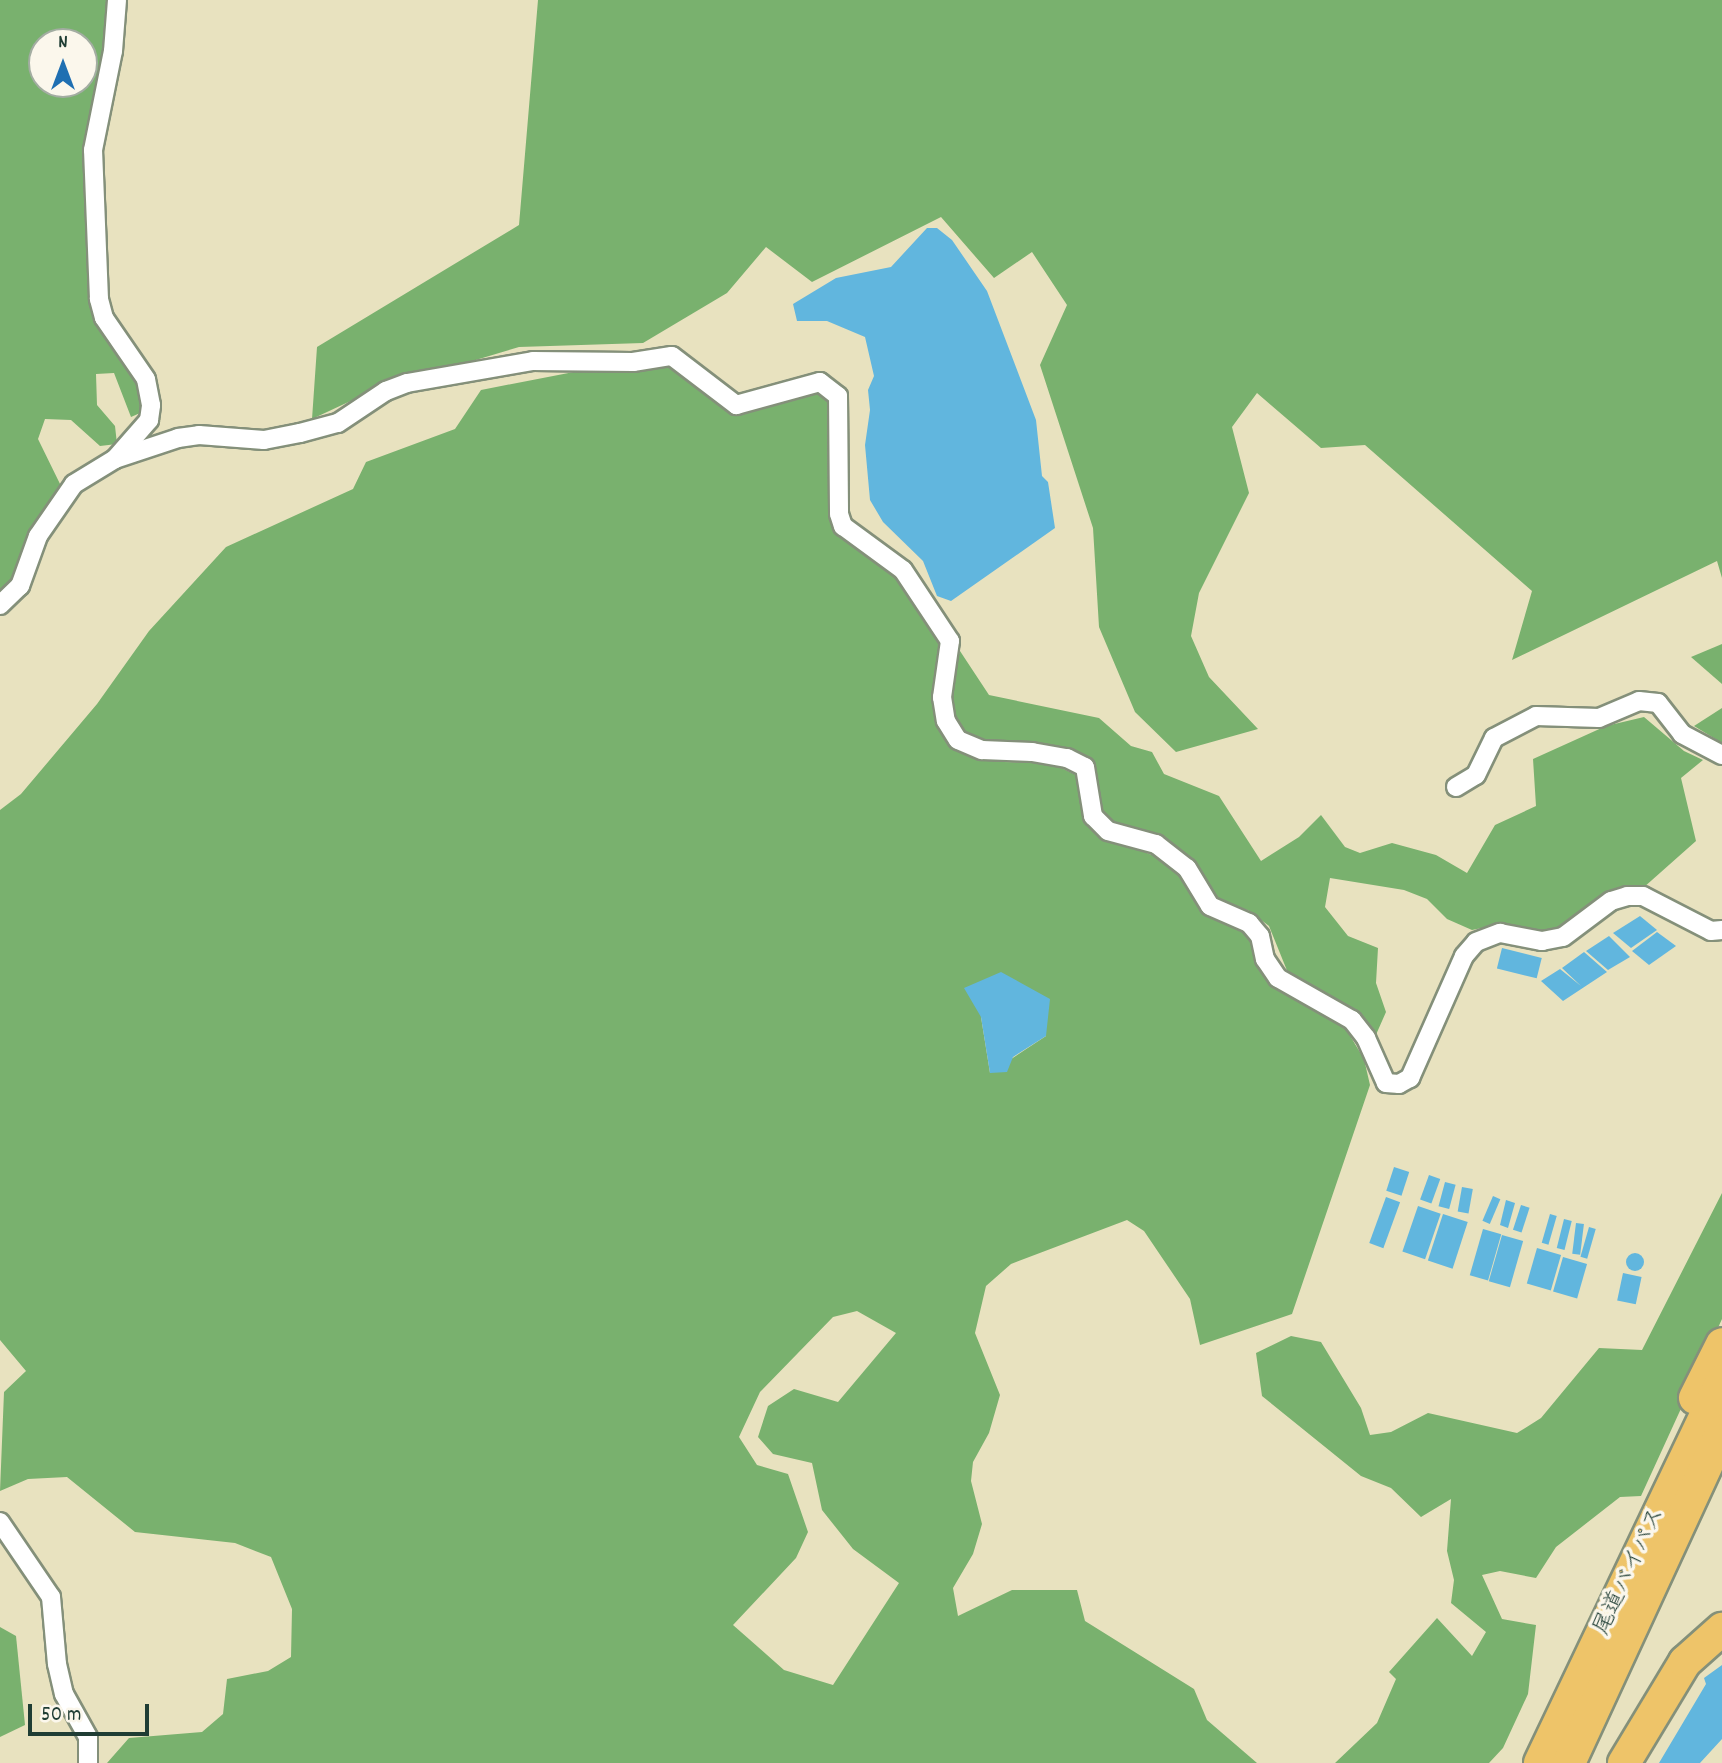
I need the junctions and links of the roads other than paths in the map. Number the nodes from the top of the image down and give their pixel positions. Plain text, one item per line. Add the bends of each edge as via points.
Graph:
1 (117, 0) edge
2 (115, 459) junction
3 (0, 605) edge
4 (1722, 755) edge
5 (1456, 787) dead end
6 (1722, 929) edge
7 (1722, 1344) edge
8 (1722, 1381) edge
9 (1722, 1432) edge
10 (1722, 1478) edge
11 (0, 1522) edge
12 (1722, 1629) edge
13 (1588, 1665) junction
14 (88, 1763) edge
15 (1540, 1763) edge
16 (1569, 1763) edge
17 (1583, 1763) edge
18 (1624, 1763) edge

1 - 2 street via 113,51 93,150 99,299 104,318 146,379 151,405 149,420
2 - 3 street via 74,484 59,503 38,536 24,578
2 - 6 street via 199,435 264,440 300,433 338,423 386,391 407,383 533,361 633,362 672,356 736,405 820,382 838,396 839,514 843,526 904,570 950,642 942,697 946,721 958,740 982,750 1067,758 1084,767 1093,816 1108,831 1156,844 1187,868 1210,906 1249,923 1260,936 1265,959 1278,978 1352,1020 1366,1038 1386,1083 1399,1084 1410,1078 1464,956 1476,942 1500,933 1542,941 1563,937 1611,901 1627,896 1643,896 1711,932
4 - 5 street via 1682,734 1658,703 1639,701 1599,718 1536,716 1494,738 1476,775
7 - 13 highway via 1695,1398
8 - 13 highway, 尾道バイパス
9 - 16 highway, 尾道バイパス
10 - 17 highway via 1670,1576
11 - 14 street via 51,1597 59,1674 64,1694 88,1737
12 - 18 highway via 1685,1662
13 - 15 highway, 尾道バイパス

